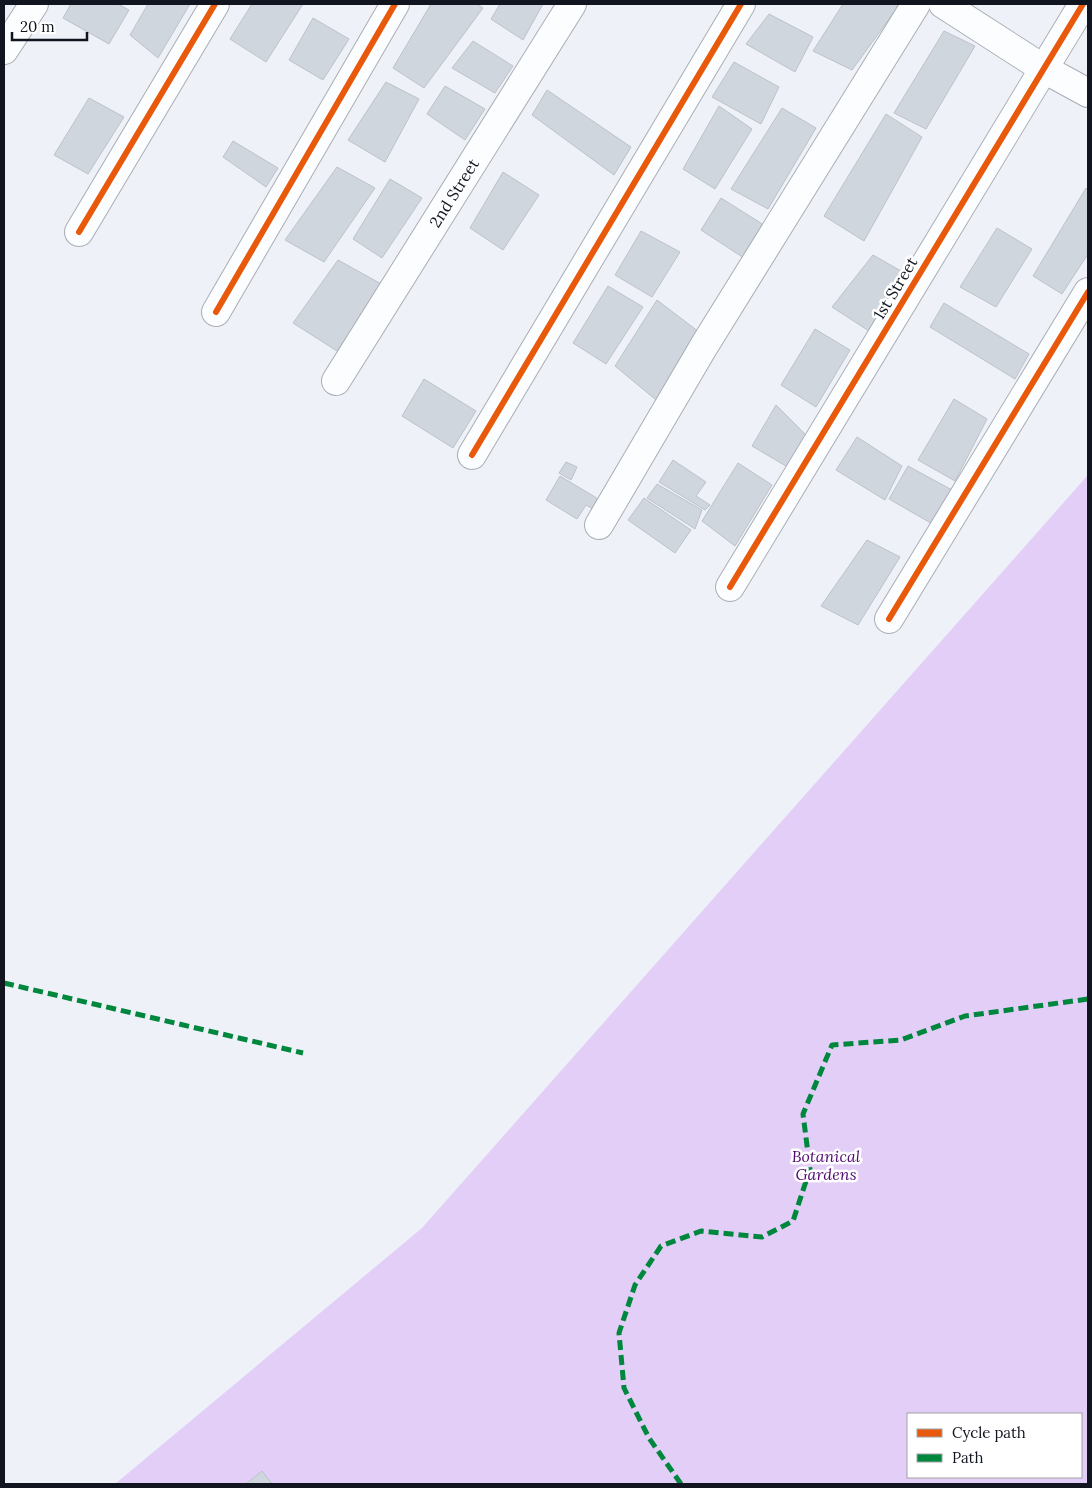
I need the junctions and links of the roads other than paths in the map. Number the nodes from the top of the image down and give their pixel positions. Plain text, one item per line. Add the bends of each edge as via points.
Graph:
1 (34, 4) edge
2 (216, 4) edge
3 (395, 4) edge
4 (572, 4) edge
5 (741, 4) edge
6 (916, 4) edge
7 (943, 4) edge
8 (1083, 4) edge
9 (4, 50) edge
10 (1044, 69) junction
11 (1088, 93) edge
12 (79, 232) dead end
13 (1088, 292) edge
14 (216, 312) dead end
15 (336, 382) dead end
16 (472, 455) dead end
17 (599, 526) dead end
18 (730, 588) dead end
19 (889, 619) dead end

1 - 9 street
2 - 12 street
3 - 14 street
4 - 15 street, 2nd Street
5 - 16 street
6 - 17 street via 704,346
7 - 10 street
8 - 10 street, 1st Street
10 - 11 street
10 - 18 street, 1st Street
13 - 19 street

